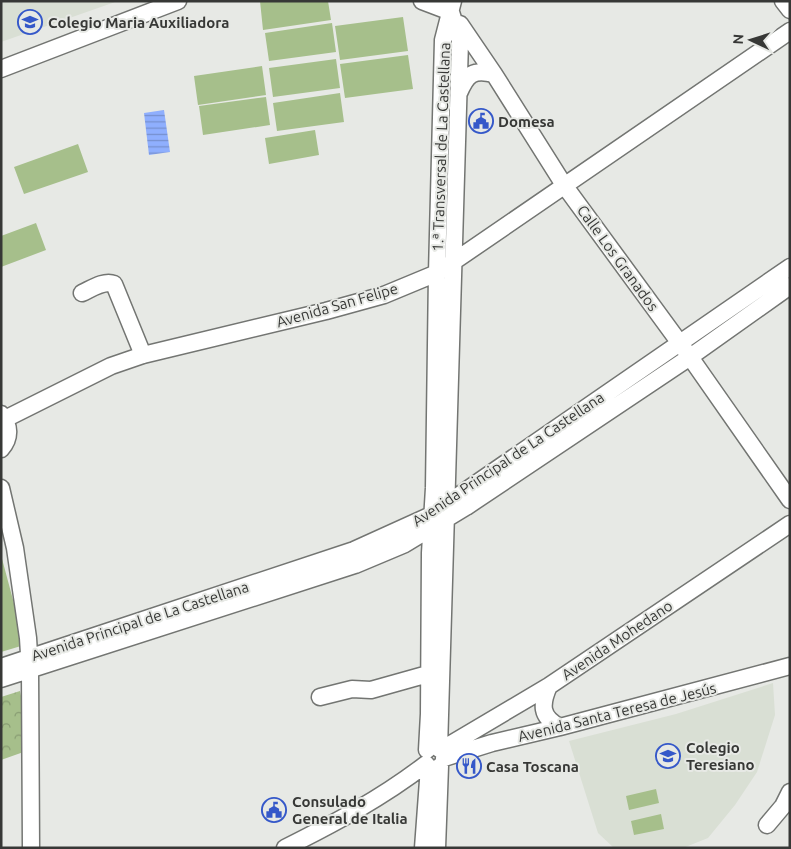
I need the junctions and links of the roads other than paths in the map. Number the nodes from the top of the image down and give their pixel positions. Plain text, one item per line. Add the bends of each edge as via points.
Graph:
1 (178, 1) edge
2 (422, 1) edge
3 (784, 1) edge
4 (452, 7) edge
5 (790, 10) edge
6 (790, 30) edge
7 (1, 69) edge
8 (494, 74) junction
9 (459, 93) junction
10 (564, 185) junction
11 (453, 263) junction
12 (790, 267) edge
13 (437, 273) junction
14 (790, 286) edge
15 (82, 293) dead end
16 (680, 343) junction
17 (143, 355) junction
18 (690, 357) junction
19 (3, 417) edge
20 (1, 449) edge
21 (1, 488) edge
22 (790, 500) edge
23 (439, 517) junction
24 (790, 524) edge
25 (30, 664) junction
26 (790, 666) edge
27 (1, 667) edge
28 (428, 674) junction
29 (1, 679) edge
30 (549, 686) junction
31 (320, 697) dead end
32 (560, 727) junction
33 (435, 758) junction
34 (790, 792) edge
35 (767, 825) dead end
36 (31, 848) edge
37 (285, 848) edge
38 (423, 848) edge
39 (437, 848) edge

1 - 7 street
2 - 4 street
3 - 5 street
4 - 8 street, Calle Los Granados
4 - 9 street, 1.ª Transversal de La Castellana via 460,41
4 - 13 street, 1.ª Transversal de La Castellana via 443,40
6 - 10 street, Avenida San Felipe
8 - 9 street via 473,74 464,80
8 - 10 street, Calle Los Granados
9 - 11 street, 1.ª Transversal de La Castellana
10 - 11 street, Avenida San Felipe
10 - 16 street, Calle Los Granados
11 - 13 street, Avenida San Felipe
11 - 23 street, 1.ª Transversal de La Castellana via 453,309
12 - 16 street, Avenida Principal de La Castellana
13 - 17 street, Avenida San Felipe via 384,295 334,309
13 - 23 street, 1.ª Transversal de La Castellana
14 - 18 street, Avenida Principal de La Castellana
15 - 17 street via 110,282 114,284
16 - 18 street, Calle Los Granados
16 - 23 street, Avenida Principal de La Castellana
17 - 19 street, Avenida San Felipe via 111,366
18 - 22 street, Calle Los Granados
18 - 23 street, Avenida Principal de La Castellana
19 - 20 street via 8,425 8,437
21 - 25 street via 15,548
23 - 25 street, Avenida Principal de La Castellana
23 - 28 street, 1.ª Transversal de La Castellana via 430,553
23 - 33 street, 1.ª Transversal de La Castellana
24 - 30 street, Avenida Mohedano
25 - 27 street, Avenida Principal de La Castellana
25 - 29 street, Avenida Principal de La Castellana
25 - 36 street
26 - 32 street, Avenida Santa Teresa de Jesús
28 - 31 street via 371,690 352,689
28 - 33 street, 1.ª Transversal de La Castellana
30 - 32 street via 543,708 551,723
30 - 33 street, Avenida Mohedano
32 - 33 street, Avenida Santa Teresa de Jesús
33 - 37 street, Avenida Mohedano via 359,808
33 - 38 street, 1.ª Transversal de La Castellana
33 - 39 street, 1.ª Transversal de La Castellana
34 - 35 street

